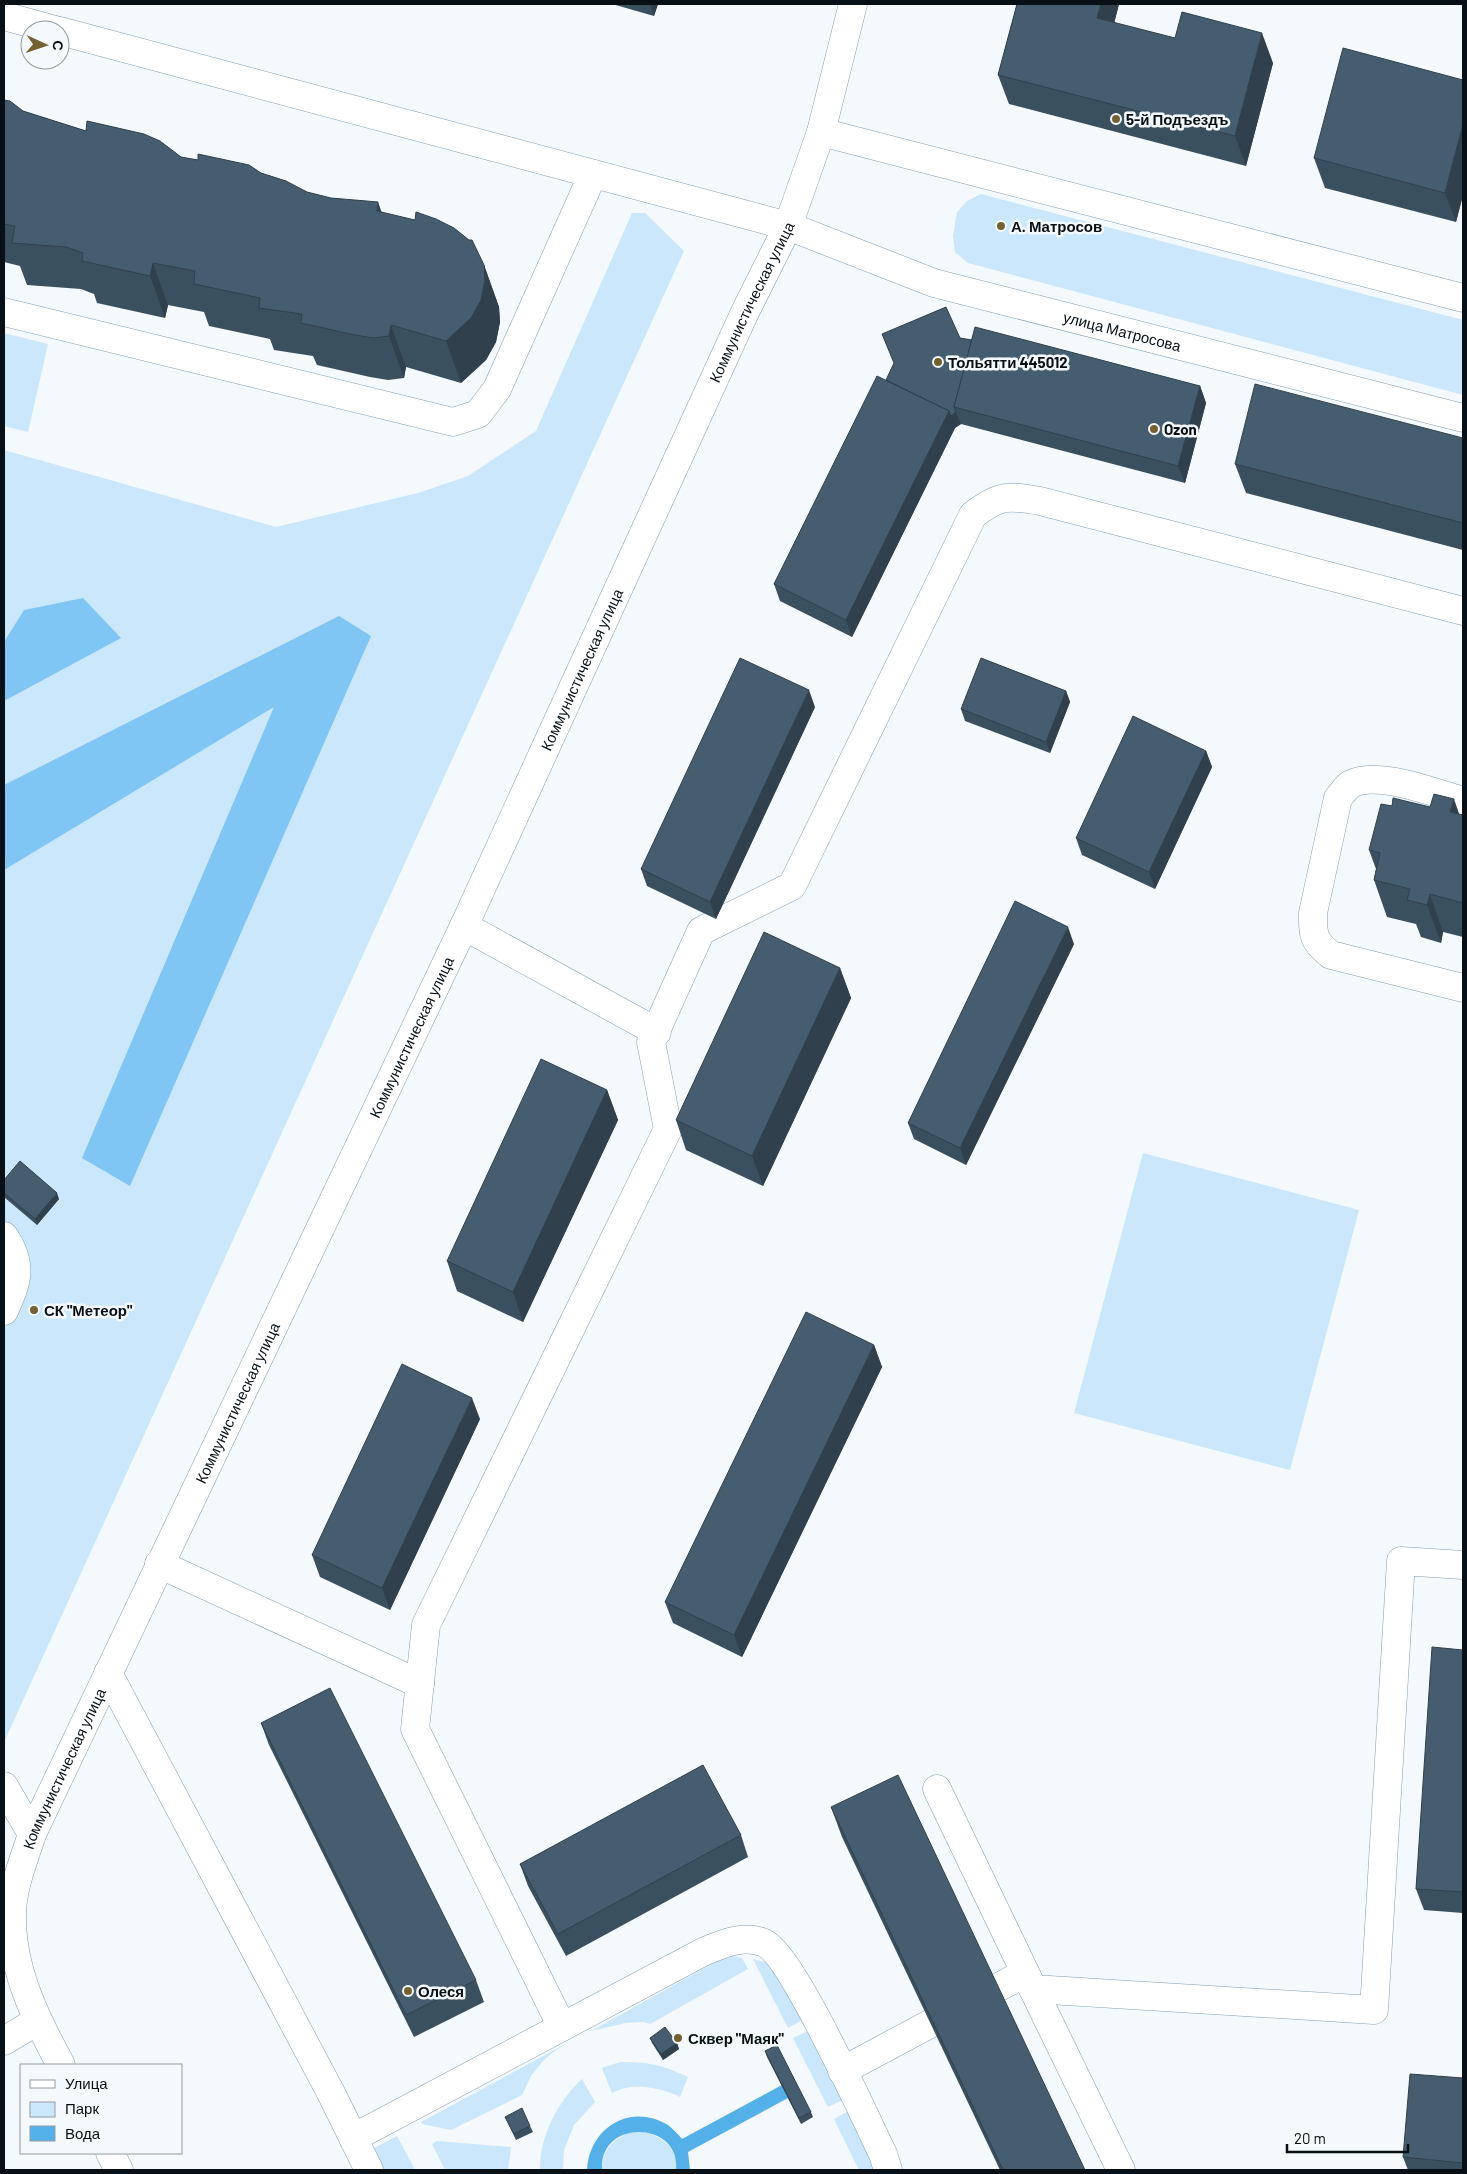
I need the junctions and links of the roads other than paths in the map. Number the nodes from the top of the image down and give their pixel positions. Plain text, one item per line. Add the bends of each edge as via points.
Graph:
1 (853, 4) edge
2 (4, 16) edge
3 (20, 20) edge
4 (70, 34) edge
5 (821, 132) junction
6 (593, 174) junction
7 (788, 226) junction
8 (1463, 298) edge
9 (4, 312) edge
10 (1463, 418) edge
11 (1463, 611) edge
12 (1463, 800) edge
13 (464, 926) junction
14 (1463, 988) edge
15 (657, 1032) junction
16 (4, 1236) edge
17 (4, 1311) edge
18 (159, 1564) junction
19 (1463, 1565) edge
20 (108, 1673) junction
21 (420, 1684) junction
22 (4, 1786) edge
23 (937, 1788) dead end
24 (32, 1834) junction
25 (1029, 1981) junction
26 (37, 2021) junction
27 (562, 2027) junction
28 (4, 2041) edge
29 (60, 2064) edge
30 (842, 2071) junction
31 (353, 2138) junction
32 (111, 2154) edge
33 (119, 2170) edge
34 (369, 2170) edge
35 (888, 2170) edge
36 (1121, 2170) edge

1 - 5 main road, Коммунистическая улица
2 - 3 main road
4 - 6 main road, улица Матросова
5 - 7 main road, Коммунистическая улица
5 - 8 main road
6 - 7 main road, улица Матросова
6 - 9 main road via 497,389 478,414 453,422
7 - 10 main road, улица Матросова via 934,283
7 - 13 main road, Коммунистическая улица via 745,312
11 - 15 main road via 1040,501 1014,496 990,502 973,515 792,886 701,931
12 - 14 main road via 1383,779 1350,785 1338,798 1313,913 1313,930 1318,945 1332,955
13 - 15 main road
13 - 18 main road, Коммунистическая улица
15 - 21 main road via 651,1042 668,1129 426,1625
16 - 17 main road via 17,1265 15,1285
18 - 20 main road, Коммунистическая улица
18 - 21 main road
19 - 25 main road via 1401,1561 1374,2010
20 - 24 main road, Коммунистическая улица
20 - 31 main road
21 - 27 main road via 415,1729
22 - 24 main road
23 - 25 main road
24 - 26 main road, Коммунистическая улица via 17,1881 12,1914 14,1952
25 - 30 main road
25 - 36 main road
26 - 28 main road
26 - 29 main road, Коммунистическая улица
27 - 30 main road via 725,1942 744,1939 764,1942 779,1957 809,2002
27 - 31 main road
30 - 35 main road
31 - 34 main road
32 - 33 main road

